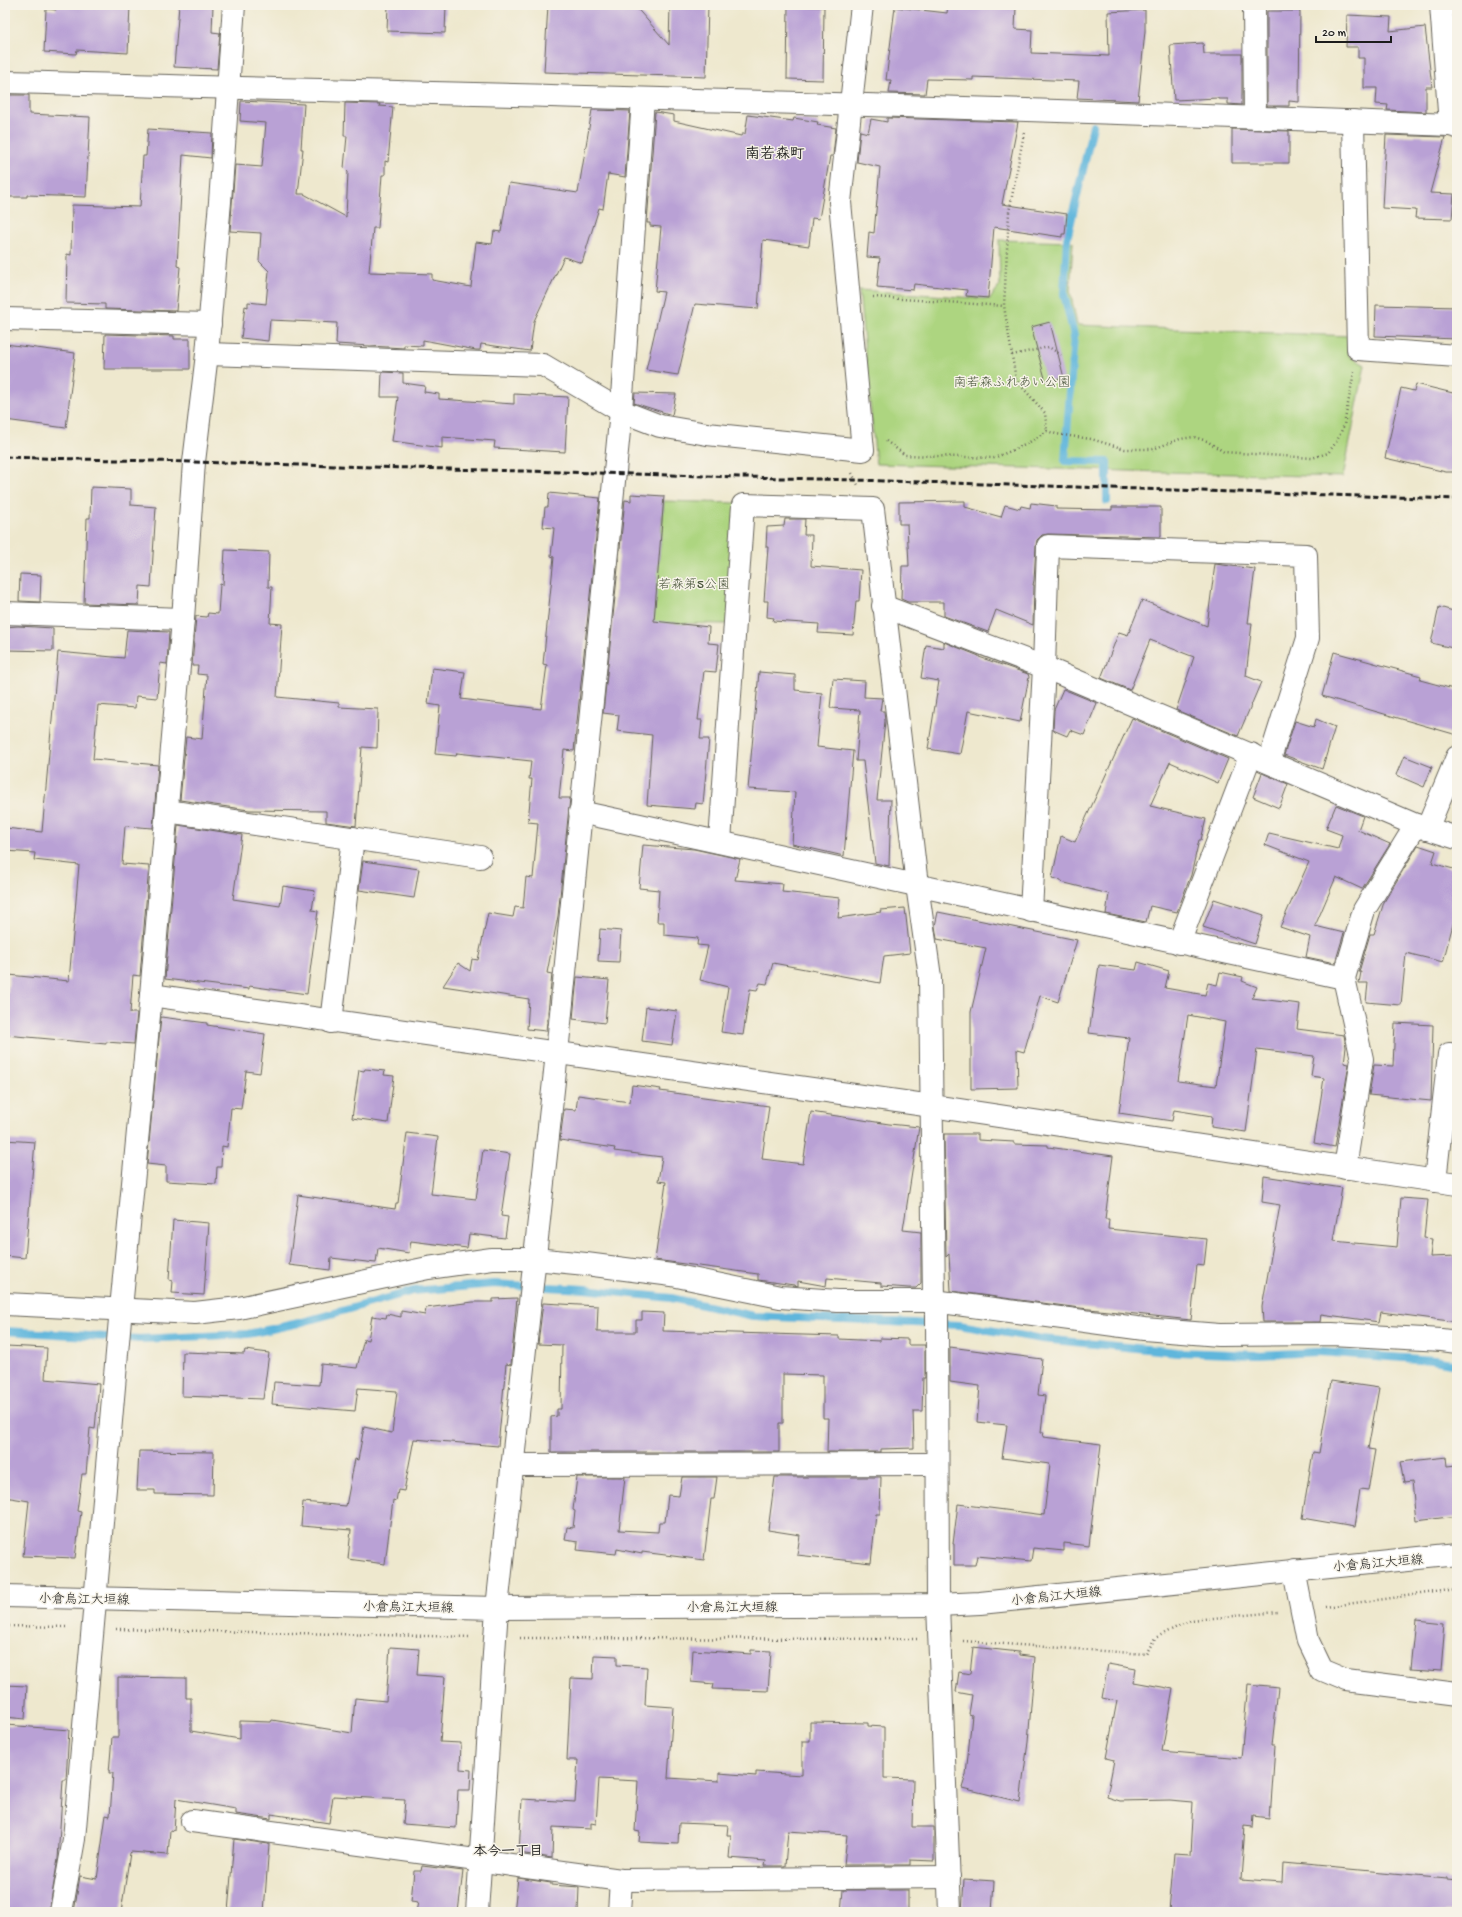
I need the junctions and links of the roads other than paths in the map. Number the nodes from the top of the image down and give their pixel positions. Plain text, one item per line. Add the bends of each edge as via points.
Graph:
1 (234, 5) edge
2 (862, 5) edge
3 (1254, 5) edge
4 (1441, 5) edge
5 (5, 82) edge
6 (228, 88) junction
7 (643, 99) junction
8 (850, 105) junction
9 (1255, 118) junction
10 (1354, 121) junction
11 (1453, 126) edge
12 (5, 320) edge
13 (210, 324) junction
14 (207, 354) junction
15 (1457, 356) edge
16 (621, 411) junction
17 (883, 606) junction
18 (5, 613) edge
19 (183, 619) junction
20 (1044, 667) junction
21 (1457, 757) edge
22 (1260, 758) junction
23 (167, 811) junction
24 (580, 812) junction
25 (1421, 827) junction
26 (353, 838) junction
27 (1457, 838) edge
28 (720, 842) junction
29 (480, 857) dead end
30 (917, 885) junction
31 (1031, 911) junction
32 (1179, 943) junction
33 (1344, 978) junction
34 (152, 995) junction
35 (332, 1022) junction
36 (557, 1053) junction
37 (1457, 1055) edge
38 (932, 1106) junction
39 (1345, 1168) junction
40 (1435, 1181) junction
41 (1457, 1184) edge
42 (534, 1265) junction
43 (5, 1304) edge
44 (120, 1314) junction
45 (936, 1316) junction
46 (1457, 1342) edge
47 (937, 1464) junction
48 (512, 1465) junction
49 (1457, 1554) edge
50 (1294, 1570) junction
51 (5, 1596) edge
52 (96, 1599) junction
53 (938, 1605) junction
54 (497, 1608) junction
55 (1457, 1694) edge
56 (192, 1820) dead end
57 (481, 1861) junction
58 (949, 1877) junction
59 (621, 1880) junction
60 (61, 1912) edge
61 (477, 1912) edge
62 (619, 1912) edge
63 (950, 1912) edge

1 - 6 street
2 - 8 street
3 - 9 street
4 - 11 street
5 - 6 street
6 - 7 street
6 - 13 street
7 - 8 street
7 - 16 street
8 - 9 street
8 - 16 street via 840,202 863,450 708,434 660,426
9 - 10 street
10 - 11 street
10 - 15 street via 1358,349
12 - 13 street
13 - 14 street
14 - 16 street via 543,364
14 - 19 street via 194,462
16 - 24 street
17 - 20 street
17 - 28 street via 873,509 743,505
17 - 30 street
18 - 19 street
19 - 23 street
20 - 22 street
20 - 22 street via 1048,546 1306,554 1308,638
20 - 31 street
21 - 25 street
22 - 25 street
22 - 32 street
23 - 26 street
23 - 34 street
24 - 28 street
24 - 36 street
25 - 27 street
25 - 33 street via 1364,910
26 - 29 street
26 - 35 street
28 - 30 street
30 - 31 street
30 - 38 street via 930,977
31 - 32 street
32 - 33 street
33 - 39 street via 1362,1059
34 - 35 street
34 - 44 street
35 - 36 street
36 - 38 street
36 - 42 street
37 - 40 street via 1449,1054
38 - 39 street
38 - 45 street
39 - 40 street
40 - 41 street
42 - 44 street via 492,1259 428,1268 239,1308 195,1313
42 - 45 street via 586,1264 672,1275 780,1297 838,1302
42 - 48 street
43 - 44 street
44 - 52 street
45 - 46 street via 1220,1335 1332,1334
45 - 47 street
47 - 48 street
47 - 53 street
48 - 54 street
49 - 50 street, 小倉烏江大垣線
50 - 53 street, 小倉烏江大垣線 via 980,1603
50 - 55 street via 1308,1641 1322,1670 1346,1680
51 - 52 street, 小倉烏江大垣線
52 - 54 street, 小倉烏江大垣線
52 - 60 street via 74,1839
53 - 54 street, 小倉烏江大垣線
53 - 58 street
54 - 57 street
56 - 57 street
57 - 59 street
57 - 61 street
58 - 59 street
58 - 63 street
59 - 62 street

